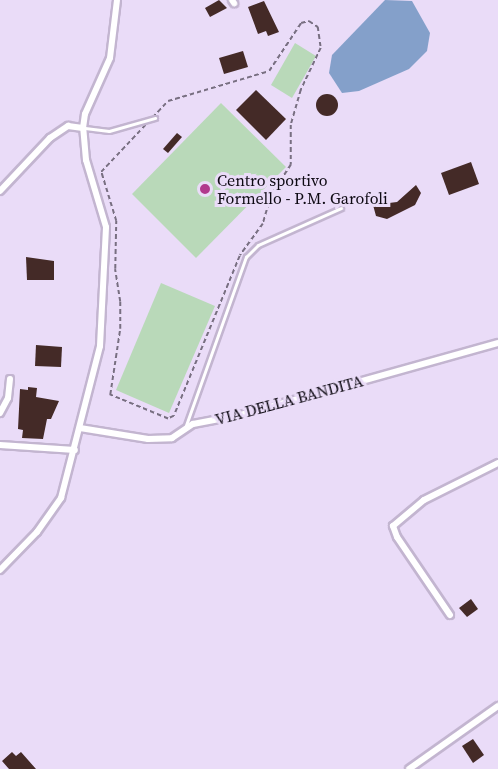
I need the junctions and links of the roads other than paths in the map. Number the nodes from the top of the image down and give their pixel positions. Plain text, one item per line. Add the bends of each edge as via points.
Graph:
1 (117, 0) edge
2 (155, 118) road end
3 (83, 128) junction
4 (0, 191) edge
5 (341, 208) dead end
6 (498, 343) edge
7 (10, 379) dead end
8 (0, 413) edge
9 (185, 428) junction
10 (80, 429) junction
11 (0, 445) edge
12 (75, 450) junction
13 (498, 463) edge
14 (0, 570) edge
15 (450, 615) dead end
16 (498, 706) edge
17 (409, 769) edge

1 - 3 street via 110,58
2 - 3 lane via 109,131
3 - 4 street via 68,126 50,138
3 - 10 street via 86,160 107,237 102,336
5 - 9 lane via 258,245 246,257
6 - 9 street, VIA DELLA BANDITA
7 - 8 street
9 - 10 street, VIA DELLA BANDITA via 178,435 159,439
10 - 12 street
11 - 12 street
12 - 14 street via 54,511
13 - 15 street via 424,500 393,526
16 - 17 street

